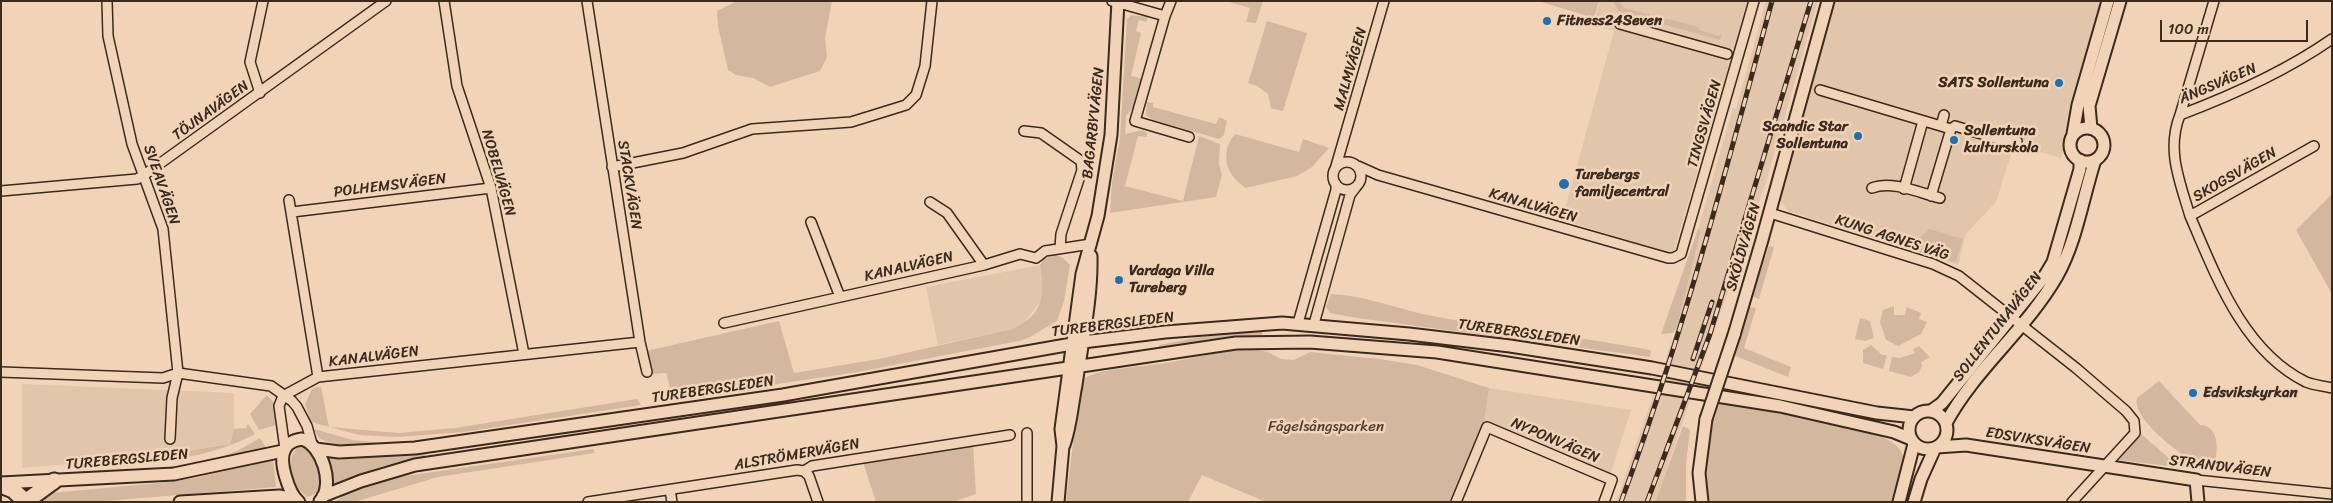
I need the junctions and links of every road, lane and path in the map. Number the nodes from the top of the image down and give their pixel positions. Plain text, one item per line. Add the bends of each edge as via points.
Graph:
1 (107, 1) edge
2 (263, 1) edge
3 (386, 1) edge
4 (444, 1) edge
5 (587, 1) edge
6 (932, 1) edge
7 (1171, 1) edge
8 (1384, 1) edge
9 (1754, 1) edge
10 (1828, 1) edge
11 (2108, 1) edge
12 (2120, 1) edge
13 (2214, 1) edge
14 (1116, 2) edge
15 (1165, 16) junction
16 (1620, 24) dead end
17 (2332, 39) edge
18 (1726, 54) dead end
19 (1820, 90) dead end
20 (260, 93) junction
21 (1944, 115) dead end
22 (2180, 115) junction
23 (1923, 121) junction
24 (1941, 126) junction
25 (2092, 128) junction
26 (1951, 129) junction
27 (1024, 131) dead end
28 (2073, 134) junction
29 (1190, 137) dead end
30 (2017, 141) dead end
31 (1343, 145) junction
32 (2314, 146) dead end
33 (2080, 160) junction
34 (2095, 160) junction
35 (1356, 165) junction
36 (1336, 166) junction
37 (612, 167) junction
38 (144, 175) junction
39 (1378, 176) junction
40 (1336, 184) junction
41 (1358, 185) junction
42 (491, 188) junction
43 (1872, 188) dead end
44 (1904, 189) junction
45 (1, 191) edge
46 (289, 200) dead end
47 (930, 202) dead end
48 (292, 212) junction
49 (1770, 213) junction
50 (2190, 216) junction
51 (811, 222) dead end
52 (1091, 244) junction
53 (1060, 248) junction
54 (1681, 254) joint
55 (984, 264) junction
56 (840, 297) junction
57 (2017, 321) junction
58 (724, 323) dead end
59 (1298, 323) junction
60 (1314, 324) junction
61 (640, 342) junction
62 (1297, 342) junction
63 (1310, 342) junction
64 (1078, 343) junction
65 (524, 354) junction
66 (1074, 367) junction
67 (1, 372) edge
68 (647, 372) dead end
69 (178, 373) junction
70 (318, 377) junction
71 (2332, 388) edge
72 (283, 396) junction
73 (1931, 411) junction
74 (1914, 417) junction
75 (1947, 427) junction
76 (1027, 433) dead end
77 (1010, 435) dead end
78 (170, 439) dead end
79 (1912, 441) junction
80 (1966, 445) junction
81 (314, 447) junction
82 (1936, 448) junction
83 (284, 450) junction
84 (2105, 467) junction
85 (804, 471) junction
86 (2196, 480) junction
87 (54, 481) junction
88 (1, 484) edge
89 (670, 490) junction
90 (2332, 494) edge
91 (298, 500) edge
92 (322, 500) edge
93 (26, 501) edge
94 (180, 502) edge
95 (588, 502) edge
96 (672, 502) edge
97 (818, 502) edge
98 (1027, 502) edge
99 (1058, 502) edge
100 (1456, 502) edge
101 (1604, 502) edge
102 (1702, 502) edge
103 (1899, 502) edge
104 (1914, 502) edge
105 (2072, 502) edge
106 (2198, 502) edge

1 - 38 street, SVEAVÄGEN via 108,36 132,144
2 - 20 street via 250,62
3 - 20 street, TÖJNAVÄGEN
4 - 42 street, NOBELVÄGEN via 457,86
5 - 37 street, STACKVÄGEN
6 - 37 street via 925,66 916,95 906,105 851,122 752,129 683,153
7 - 15 street
8 - 31 street, MALMVÄGEN
9 - 54 street, TINGSVÄGEN
10 - 49 main road, SKÖLDVÄGEN
11 - 28 main road via 2078,105
12 - 25 main road via 2089,106
13 - 22 street
14 - 15 street, BAGARBYVÄGEN
14 - 52 main road, BAGARBYVÄGEN via 1111,135
15 - 29 street via 1135,121
16 - 18 street
17 - 22 street, ÄNGSVÄGEN via 2253,85
19 - 23 street
20 - 38 street, TÖJNAVÄGEN
21 - 24 street
22 - 50 street, ÄNGSVÄGEN via 2172,140 2175,164
23 - 24 street
23 - 44 street
24 - 26 street
25 - 28 main road via 2080,129
25 - 34 main road via 2100,135 2104,147
26 - 30 street via 1955,126 2005,141
26 - 44 street via 1936,197
27 - 53 street, BAGARBYVÄGEN via 1041,133 1081,160 1082,170 1061,234
28 - 33 main road via 2072,154
31 - 35 street
31 - 36 street, MALMVÄGEN
32 - 50 street, SKOGSVÄGEN
33 - 34 main road
33 - 57 main road, SOLLENTUNAVÄGEN via 2080,170 2053,262
34 - 57 main road, SOLLENTUNAVÄGEN via 2062,266
35 - 36 street via 1344,162
35 - 39 street, KANALVÄGEN
35 - 41 street via 1361,175
36 - 40 street via 1333,175
37 - 61 street, STACKVÄGEN
38 - 45 street, TÖJNAVÄGEN via 137,179
38 - 69 street, SVEAVÄGEN via 163,229
39 - 41 street
39 - 54 street, KANALVÄGEN via 1668,258
40 - 41 street via 1348,190
40 - 59 street
41 - 60 street via 1350,195
42 - 48 street, POLHEMSVÄGEN
42 - 65 street, NOBELVÄGEN
43 - 44 street via 1882,185
46 - 48 street
47 - 55 street, KANALVÄGEN via 947,213
48 - 70 street
49 - 57 street, KUNG AGNES VÄG via 1933,264 1959,276
49 - 102 main road, SKÖLDVÄGEN, bridge via 1706,419 1700,473
50 - 71 street, SKOGSVÄGEN via 2221,288 2249,332 2274,360 2306,382
51 - 56 street
52 - 53 street, KANALVÄGEN
52 - 64 main road, BAGARBYVÄGEN via 1082,274
53 - 55 street, KANALVÄGEN via 1045,251 1036,258 1020,254
55 - 56 street, KANALVÄGEN
56 - 58 street, KANALVÄGEN
57 - 73 main road, SOLLENTUNAVÄGEN
57 - 75 main road, SOLLENTUNAVÄGEN via 1956,404
57 - 84 street, KUNG AGNES VÄG via 2076,368 2134,421 2135,433
59 - 60 main road, TUREBERGSLEDEN
59 - 62 main road
59 - 64 main road, TUREBERGSLEDEN via 1165,332
60 - 63 main road
60 - 74 main road, TUREBERGSLEDEN via 1510,346 1652,368 1877,413
61 - 65 street, KANALVÄGEN
61 - 68 street, STACKVÄGEN
62 - 63 main road, TUREBERGSLEDEN
62 - 66 main road, TUREBERGSLEDEN via 1236,343
63 - 79 main road, TUREBERGSLEDEN via 1437,352 1770,404 1894,432
64 - 66 main road, BAGARBYVÄGEN
64 - 81 main road, TUREBERGSLEDEN via 783,395 414,448 339,452
65 - 70 street, KANALVÄGEN
66 - 92 main road, TUREBERGSLEDEN via 415,465 361,481
66 - 99 main road, BAGARBYVÄGEN via 1070,429 1063,446
67 - 69 street via 162,378
69 - 72 street via 265,384
69 - 78 street, SVEAVÄGEN via 172,398
70 - 72 street, KANALVÄGEN
72 - 81 street via 297,407
72 - 83 street via 279,406
73 - 74 main road, TUREBERGSLEDEN
73 - 75 main road via 1941,416
74 - 79 main road via 1909,425
75 - 80 main road, EDSVIKSVÄGEN
75 - 82 main road via 1944,441
76 - 98 street
77 - 85 street, ALSTRÖMERVÄGEN via 812,466
79 - 82 main road, TUREBERGSLEDEN via 1922,449
79 - 103 main road
80 - 82 main road, EDSVIKSVÄGEN
80 - 84 main road, EDSVIKSVÄGEN
81 - 83 main road, TUREBERGSLEDEN via 302,439 294,440
81 - 92 main road, TUREBERGSLEDEN via 324,470
82 - 104 main road
83 - 87 main road, TUREBERGSLEDEN via 174,474
83 - 91 main road via 287,480
84 - 86 main road, STRANDVÄGEN
84 - 105 street
85 - 89 street, ALSTRÖMERVÄGEN
85 - 97 street
86 - 90 street, STRANDVÄGEN
86 - 106 main road
87 - 88 main road, TUREBERGSLEDEN
87 - 93 highway
88 - 93 highway
89 - 95 street, ALSTRÖMERVÄGEN
89 - 96 street
91 - 94 main road via 279,496
100 - 101 street, NYPONVÄGEN via 1487,427 1612,480

